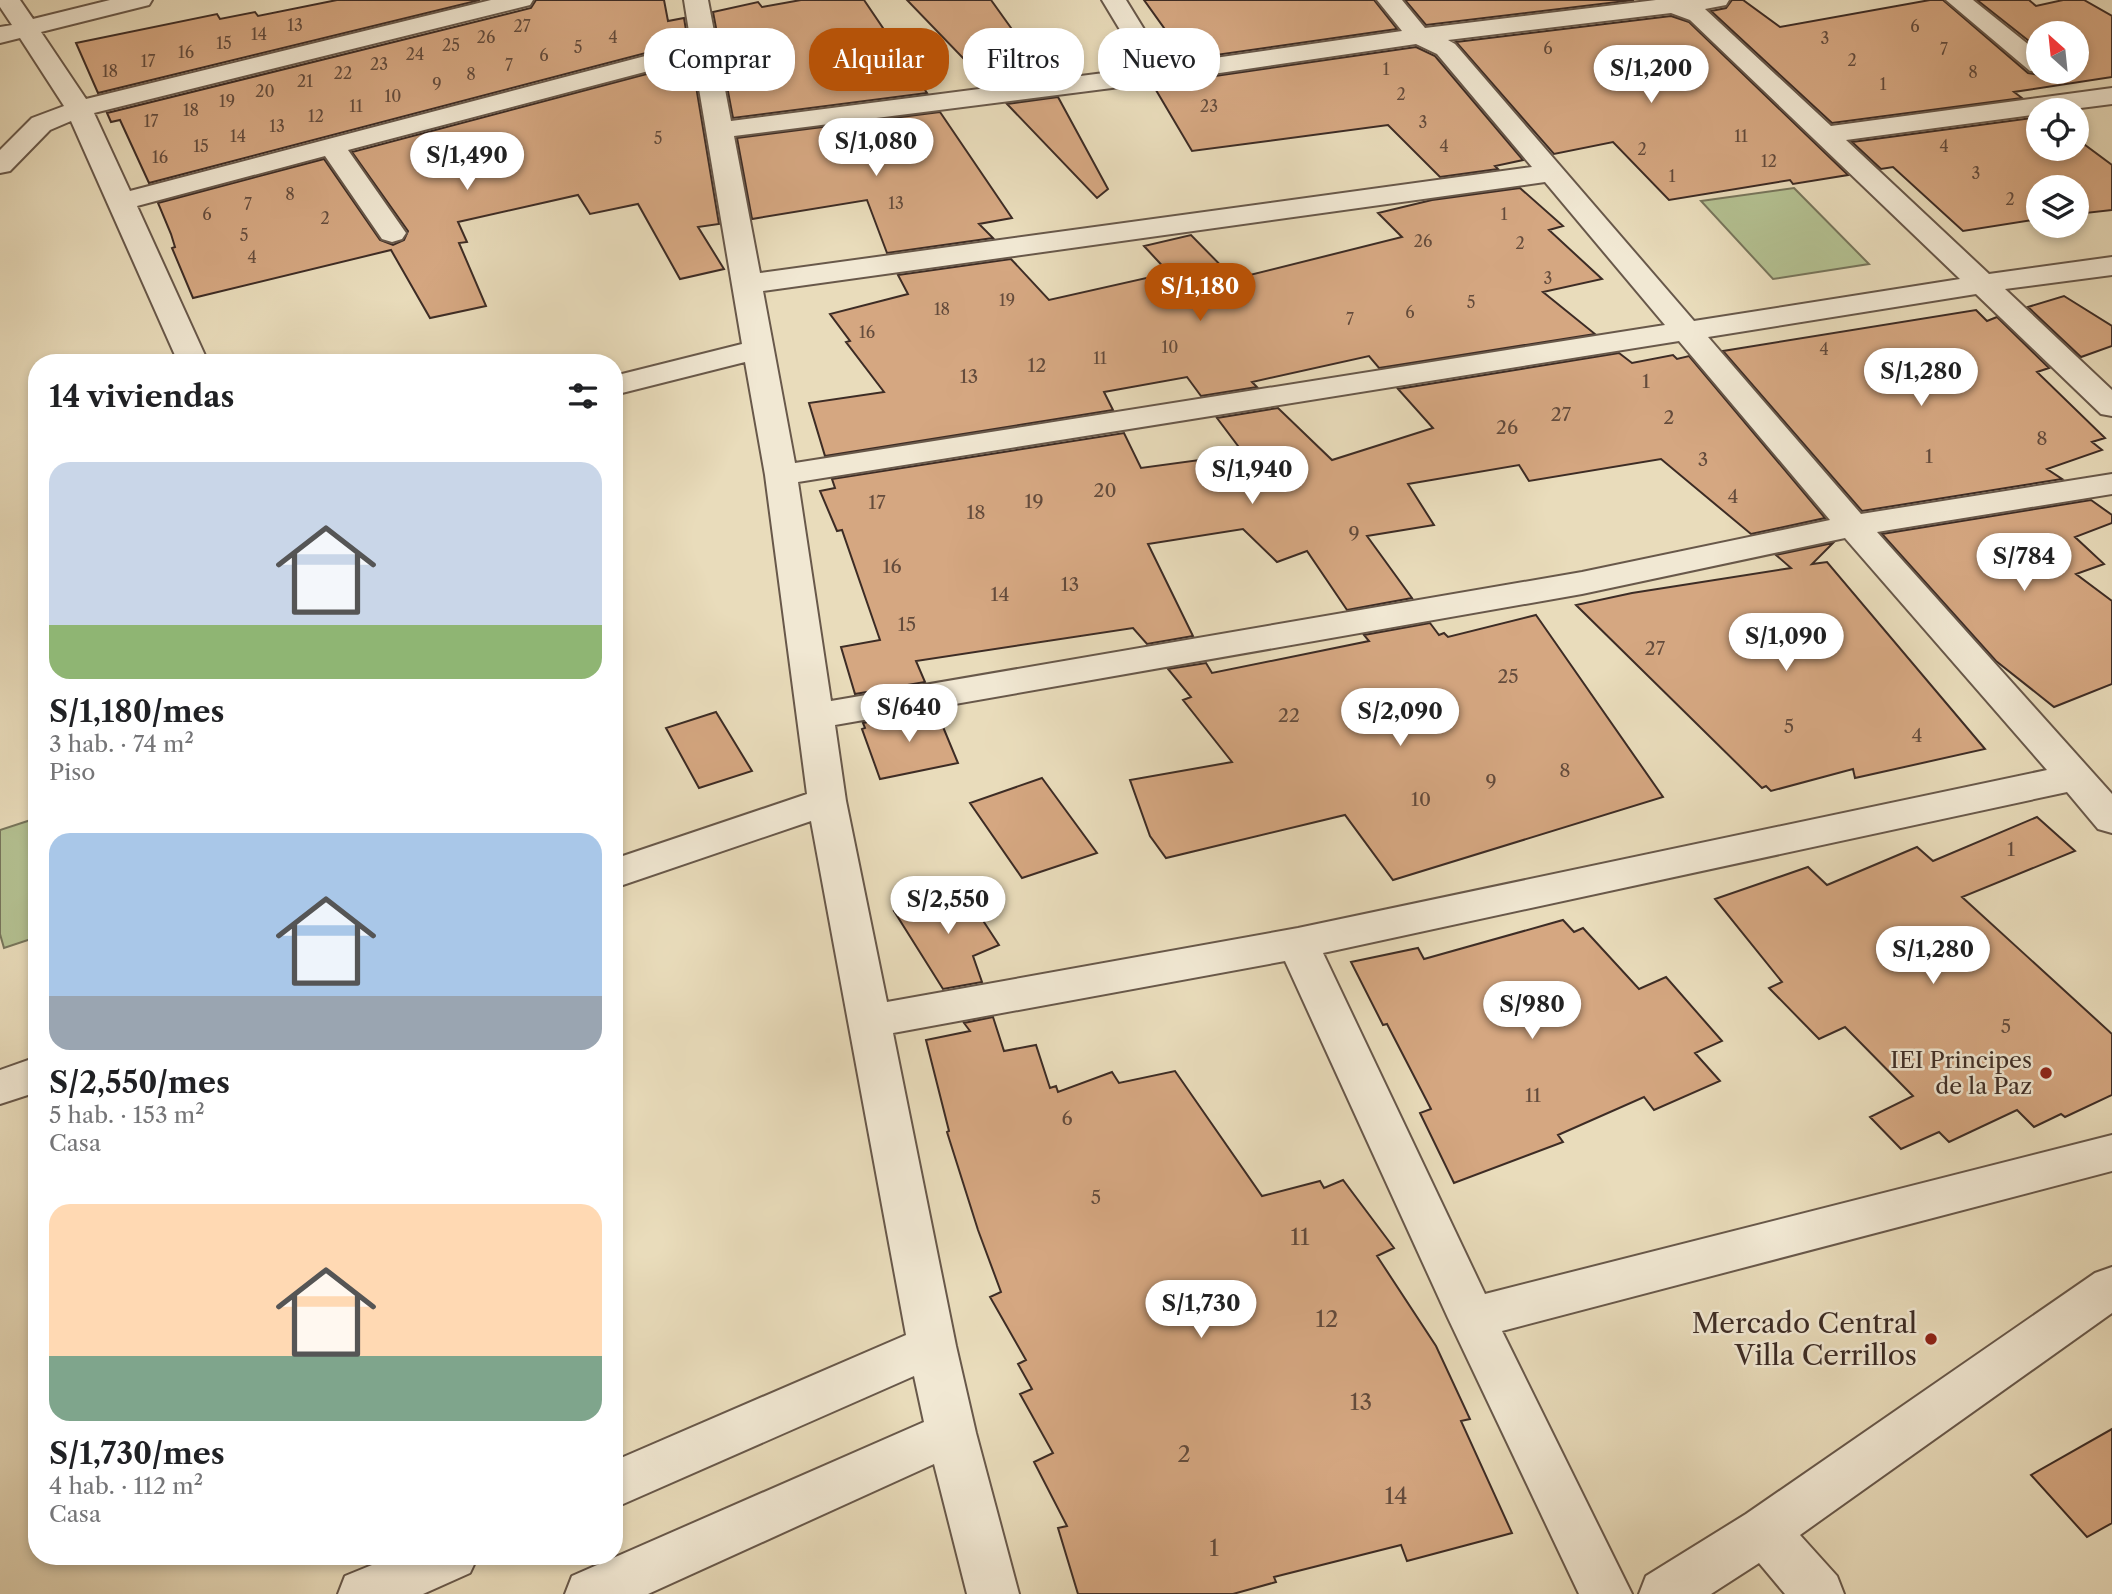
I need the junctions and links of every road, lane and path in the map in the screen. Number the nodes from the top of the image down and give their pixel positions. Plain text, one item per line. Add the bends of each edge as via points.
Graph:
1 (8, 0) edge
2 (140, 0) edge
3 (521, 0) edge
4 (1114, 0) edge
5 (1388, 0) edge
6 (1717, 0) edge
7 (1958, 0) edge
8 (702, 1) edge
9 (1668, 3) edge
10 (28, 28) junction
11 (704, 28) edge
12 (1131, 28) edge
13 (0, 35) edge
14 (1419, 36) junction
15 (2026, 55) edge
16 (644, 65) edge
17 (1220, 65) edge
18 (1098, 82) edge
19 (2061, 84) edge
20 (713, 91) edge
21 (2112, 96) edge
22 (2078, 98) edge
23 (2089, 100) edge
24 (2089, 107) edge
25 (2026, 108) edge
26 (79, 109) junction
27 (2112, 125) edge
28 (720, 130) junction
29 (1825, 135) junction
30 (332, 148) junction
31 (0, 165) edge
32 (1551, 173) junction
33 (120, 202) junction
34 (392, 233) dead end
35 (2112, 266) edge
36 (747, 284) junction
37 (1981, 284) junction
38 (1688, 331) junction
39 (759, 349) junction
40 (189, 354) edge
41 (623, 384) edge
42 (2112, 407) edge
43 (781, 475) junction
44 (2112, 484) edge
45 (1853, 526) junction
46 (817, 716) junction
47 (2077, 777) junction
48 (827, 801) junction
49 (2112, 819) edge
50 (623, 871) edge
51 (1298, 943) junction
52 (871, 1021) junction
53 (28, 1077) edge
54 (0, 1087) edge
55 (2112, 1153) edge
56 (2112, 1287) edge
57 (1472, 1318) junction
58 (932, 1346) junction
59 (951, 1433) junction
60 (623, 1481) edge
61 (1764, 1531) junction
62 (431, 1565) edge
63 (364, 1594) edge
64 (591, 1594) edge
65 (993, 1594) edge
66 (1606, 1594) edge
67 (1665, 1594) edge
68 (1818, 1594) edge

1 - 10 street
2 - 10 street
3 - 26 street
4 - 12 street
5 - 14 street
6 - 9 street
7 - 15 street
8 - 11 street
9 - 14 street
9 - 29 street via 1699,15
10 - 13 street
10 - 26 street
14 - 17 street
14 - 32 street via 1446,49
16 - 30 street
18 - 28 street
19 - 22 street
20 - 28 street
21 - 23 street
24 - 27 street
25 - 29 street
26 - 31 street via 41,124
26 - 33 street
28 - 36 street
29 - 37 street
30 - 33 street
30 - 34 street
32 - 36 street
32 - 38 street
33 - 40 street
35 - 37 street
36 - 39 street
37 - 38 street
37 - 42 street
38 - 43 street
38 - 45 street
39 - 41 street
39 - 43 street
43 - 46 street
44 - 45 street
45 - 46 street via 1583,583
45 - 47 street
46 - 48 street
47 - 49 street
47 - 51 street
48 - 50 street
48 - 52 street
51 - 52 street
51 - 57 street
52 - 58 street
53 - 54 street
55 - 57 street
56 - 61 street
57 - 66 street
58 - 59 street
58 - 60 street
59 - 64 street
59 - 65 street
61 - 67 street
61 - 68 street
62 - 63 street

